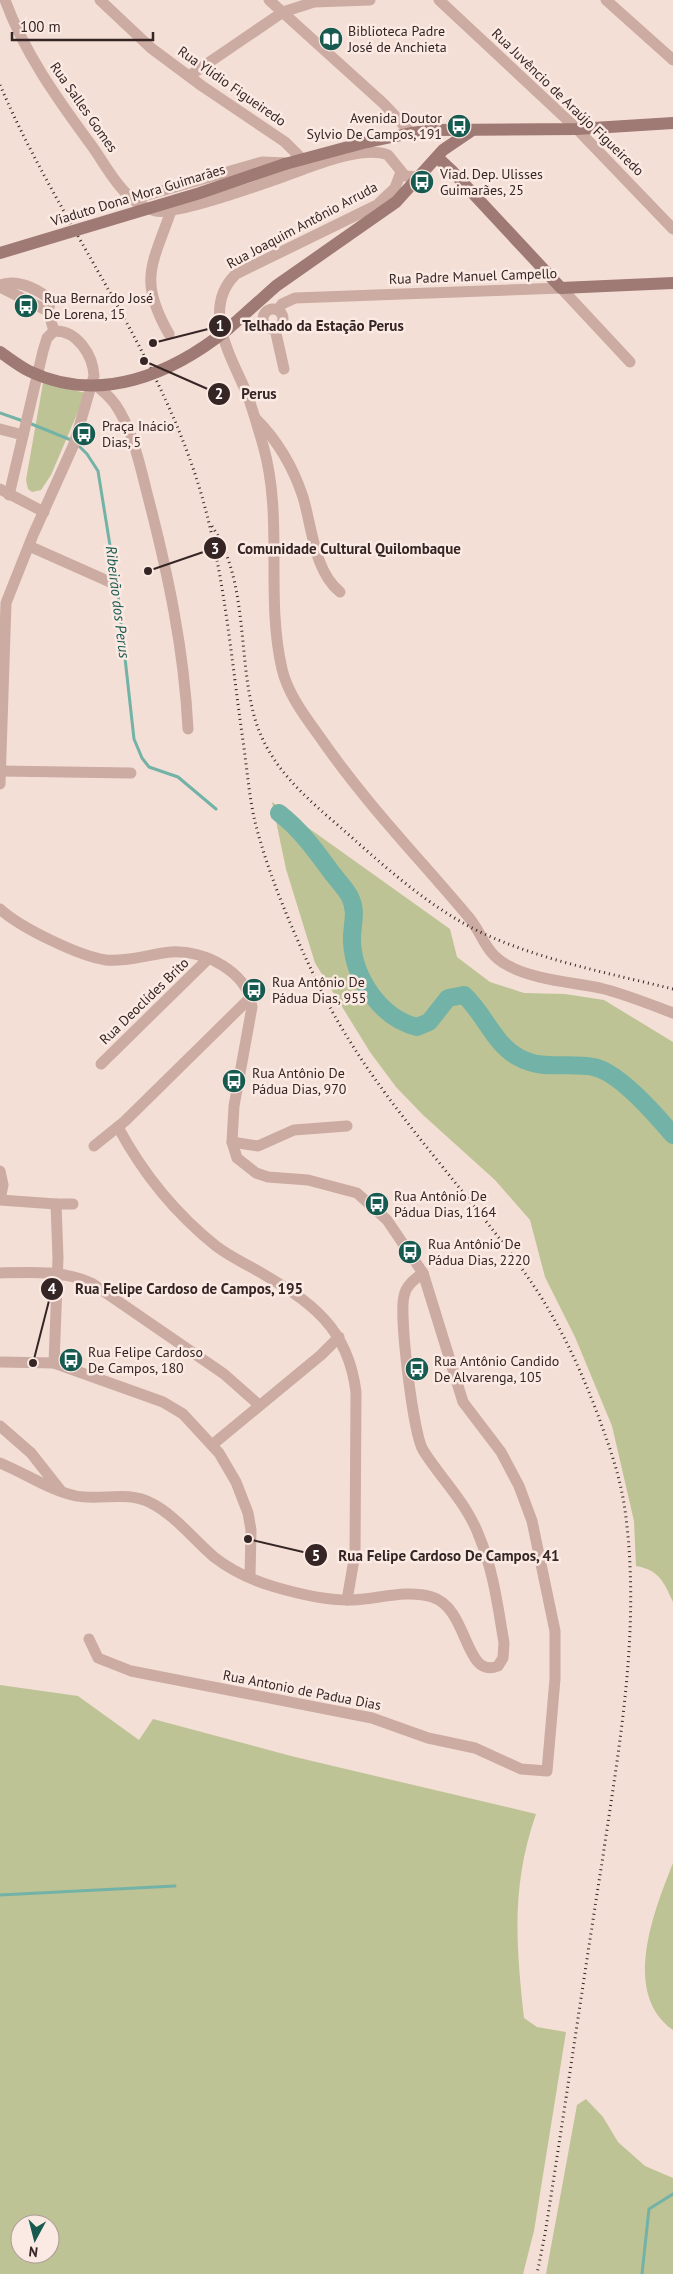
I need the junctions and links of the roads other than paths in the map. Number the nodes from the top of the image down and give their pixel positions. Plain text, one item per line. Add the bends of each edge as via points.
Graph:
1 (5, 0) edge
2 (100, 0) edge
3 (269, 0) edge
4 (370, 0) edge
5 (439, 0) edge
6 (606, 0) edge
7 (283, 12) junction
8 (673, 60) edge
9 (189, 76) junction
10 (673, 123) edge
11 (577, 129) junction
12 (470, 131) junction
13 (411, 133) junction
14 (437, 157) junction
15 (301, 158) junction
16 (286, 164) junction
17 (401, 172) junction
18 (419, 177) junction
19 (133, 199) junction
20 (171, 211) junction
21 (673, 230) edge
22 (0, 254) edge
23 (673, 283) edge
24 (0, 286) edge
25 (561, 288) junction
26 (54, 331) junction
27 (169, 334) dead end
28 (0, 352) edge
29 (630, 362) dead end
30 (284, 370) dead end
31 (93, 383) junction
32 (255, 418) junction
33 (0, 428) edge
34 (24, 434) junction
35 (5, 492) edge
36 (44, 512) junction
37 (29, 546) junction
38 (110, 582) dead end
39 (340, 592) dead end
40 (188, 729) dead end
41 (0, 771) edge
42 (131, 773) dead end
43 (0, 784) edge
44 (2, 915) edge
45 (207, 960) junction
46 (251, 997) junction
47 (673, 1013) edge
48 (101, 1064) dead end
49 (347, 1126) dead end
50 (118, 1127) junction
51 (232, 1142) junction
52 (94, 1146) dead end
53 (0, 1171) edge
54 (0, 1200) edge
55 (56, 1204) junction
56 (73, 1204) dead end
57 (0, 1273) edge
58 (423, 1273) junction
59 (56, 1274) junction
60 (339, 1337) junction
61 (0, 1362) edge
62 (54, 1363) junction
63 (259, 1405) junction
64 (0, 1426) edge
65 (212, 1445) junction
66 (0, 1462) edge
67 (61, 1491) junction
68 (250, 1577) junction
69 (347, 1600) junction
70 (89, 1639) dead end

1 - 19 street, Rua Salles Gomes via 18,33 49,85
2 - 9 street, Rua Ylídio Figueiredo via 151,48
3 - 7 street
4 - 7 street via 314,2
5 - 11 street, Rua Juvêncio de Araújo Figueiredo
6 - 8 street
7 - 9 street
7 - 13 street via 384,104
9 - 15 street, Rua Ylídio Figueiredo via 285,142
10 - 11 main road, Viaduto Dona Mora Guimarães
11 - 12 main road, Viaduto Dona Mora Guimarães
11 - 21 street, Rua Juvêncio de Araújo Figueiredo
12 - 13 main road, Viaduto Dona Mora Guimarães
12 - 14 main road
13 - 15 main road, Viaduto Dona Mora Guimarães
14 - 18 main road
14 - 25 main road
15 - 16 main road, Viaduto Dona Mora Guimarães
16 - 19 street via 262,162
16 - 22 main road, Viaduto Dona Mora Guimarães, bridge
17 - 18 street via 409,177
17 - 20 street via 388,154 368,152 318,163 254,187
17 - 32 street, Rua Joaquim Antônio Arruda via 395,188 377,205 253,265 229,281 221,301 221,333
18 - 28 main road, bridge via 394,203 276,286 207,346 173,367 147,377 100,385 63,382 28,370
19 - 20 street via 156,211
20 - 27 street via 151,266 151,292
23 - 25 main road, Rua Padre Manuel Campello
24 - 26 street via 15,283 30,287 51,300 48,311
25 - 29 street
25 - 30 street, Rua Padre Manuel Campello via 295,298 263,316 266,326 275,329
26 - 31 street via 72,334 83,347 94,369
26 - 34 street via 47,338
31 - 36 street via 68,459
31 - 40 street via 115,404 126,424 140,465 178,624
32 - 39 street via 271,434 285,456 302,496 322,567
32 - 47 street via 268,468 274,519 275,610 282,670 290,690 332,754 375,811 469,916 484,946 495,958 535,975 616,992
33 - 34 street
34 - 35 street
35 - 36 street
36 - 37 street
37 - 38 street
37 - 41 street via 5,611
41 - 42 street
41 - 43 street
44 - 45 street via 93,957 121,960 173,952
45 - 46 street via 236,975
45 - 48 street, Rua Deoclídes Brito
46 - 50 street
46 - 51 street via 252,1017 234,1106
49 - 51 street via 294,1130 258,1146
50 - 52 street
50 - 60 street via 147,1171 186,1219 217,1246 305,1302 328,1322
51 - 58 street via 238,1158 256,1173 337,1187 364,1198 386,1220
53 - 54 street via 3,1185
54 - 55 street
55 - 56 street
55 - 59 street
57 - 59 street
58 - 69 street via 409,1285 403,1298 417,1432 423,1450 458,1497 480,1536 504,1643 502,1663 492,1668 476,1662 457,1618 440,1600 418,1594
58 - 70 street, Rua Antonio de Padua Dias via 463,1402 504,1457 532,1521 555,1631 555,1679 547,1771 521,1769 475,1748 428,1738 372,1718 131,1671 98,1658
59 - 62 street
59 - 63 street via 86,1280 112,1295 224,1374
60 - 63 street
60 - 69 street via 353,1370 356,1392 355,1554
61 - 62 street
62 - 65 street via 174,1407
63 - 65 street
64 - 67 street via 31,1453
65 - 68 street via 236,1482 248,1513
66 - 67 street
67 - 68 street via 77,1496 133,1497 152,1503 226,1566
68 - 69 street via 304,1594

